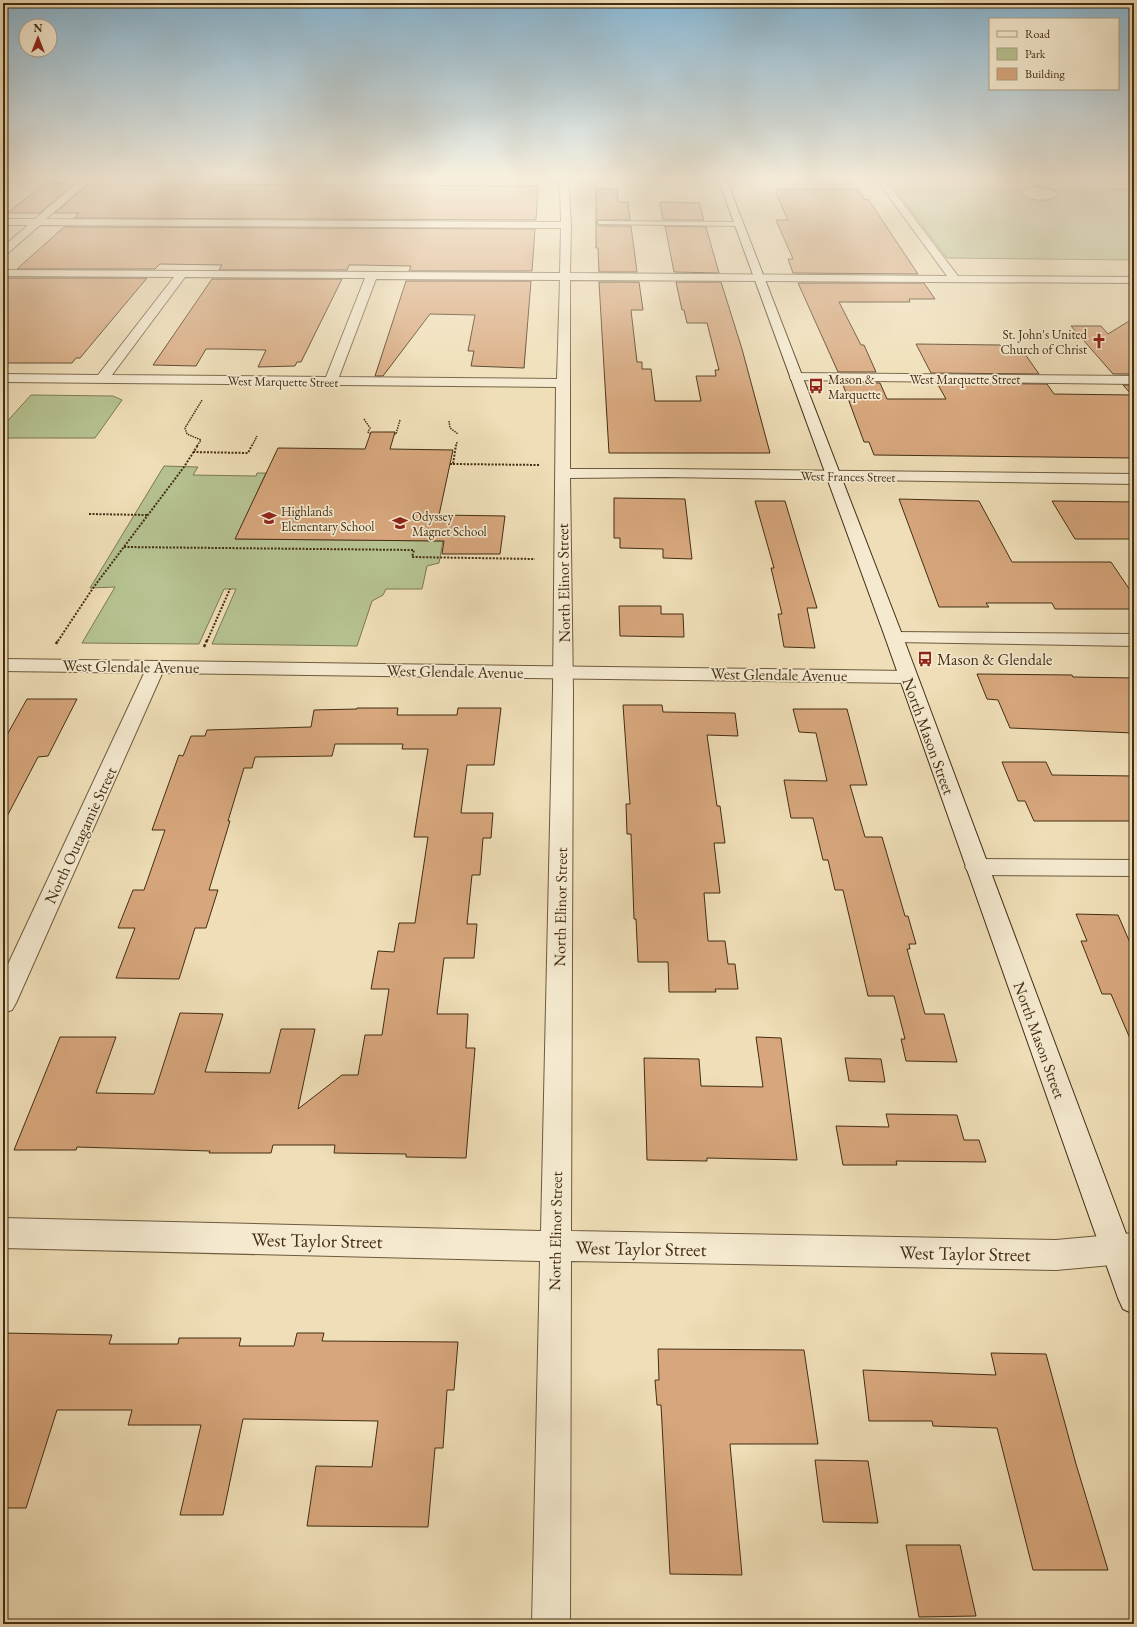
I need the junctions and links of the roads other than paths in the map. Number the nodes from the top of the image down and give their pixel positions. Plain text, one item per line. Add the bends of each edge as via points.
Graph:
1 (565, 252) edge
2 (749, 252) edge
3 (935, 252) edge
4 (3, 272) edge
5 (182, 274) junction
6 (372, 275) junction
7 (564, 276) junction
8 (759, 278) junction
9 (955, 279) junction
10 (1134, 280) edge
11 (796, 377) junction
12 (3, 378) edge
13 (102, 379) junction
14 (1134, 380) edge
15 (331, 381) junction
16 (562, 383) junction
17 (562, 474) junction
18 (833, 476) junction
19 (1134, 479) edge
20 (894, 637) junction
21 (1134, 640) edge
22 (3, 665) edge
23 (156, 667) junction
24 (564, 672) junction
25 (907, 677) junction
26 (977, 867) junction
27 (1134, 868) edge
28 (3, 1003) edge
29 (3, 1233) edge
30 (555, 1246) junction
31 (1126, 1249) edge
32 (1134, 1298) edge
33 (550, 1624) edge

1 - 7 street, North Elinor Street
2 - 8 street, North Mason Street
3 - 9 street
4 - 5 street
5 - 6 street
5 - 13 street
6 - 7 street
6 - 15 street
7 - 8 street
7 - 16 street, North Elinor Street
8 - 9 street
8 - 11 street, North Mason Street
9 - 10 street
11 - 14 street, West Marquette Street
11 - 18 street, North Mason Street
12 - 13 street, West Marquette Street
13 - 15 street, West Marquette Street
15 - 16 street, West Marquette Street
16 - 17 street, North Elinor Street
17 - 18 street, West Frances Street
17 - 24 street, North Elinor Street
18 - 19 street, West Frances Street
18 - 20 street, North Mason Street
20 - 21 street
20 - 25 street, North Mason Street
22 - 23 street, West Glendale Avenue
23 - 24 street, West Glendale Avenue
23 - 28 street, North Outagamie Street
24 - 25 street, West Glendale Avenue
24 - 30 street, North Elinor Street
25 - 26 street, North Mason Street
26 - 27 street
26 - 31 street, North Mason Street
29 - 30 street, West Taylor Street
30 - 31 street, West Taylor Street via 1056,1255
30 - 33 street, North Elinor Street
31 - 32 street, North Mason Street

